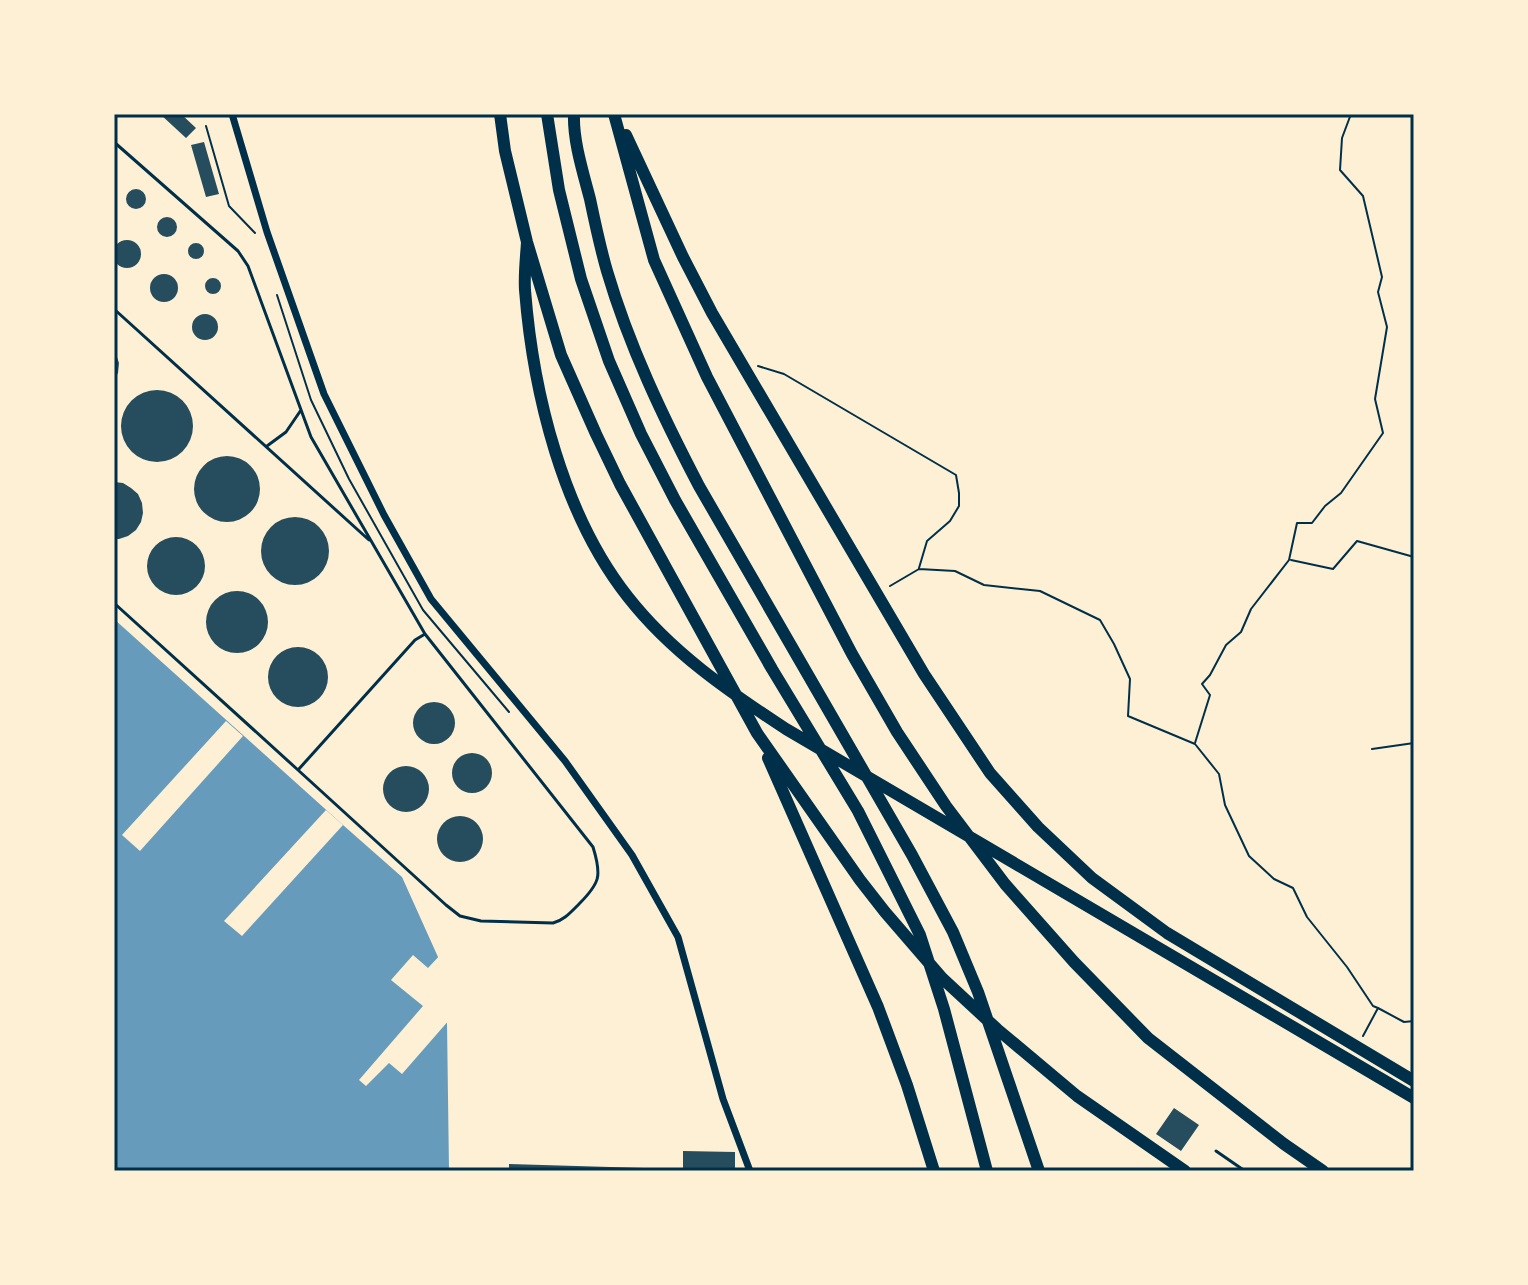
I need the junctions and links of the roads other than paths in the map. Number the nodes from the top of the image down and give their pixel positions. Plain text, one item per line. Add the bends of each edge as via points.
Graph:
1 (232, 114) edge
2 (500, 114) edge
3 (547, 114) edge
4 (615, 114) edge
5 (574, 117) edge
6 (114, 142) edge
7 (527, 242) junction
8 (114, 309) edge
9 (301, 410) junction
10 (267, 446) junction
11 (371, 542) junction
12 (114, 603) edge
13 (425, 634) junction
14 (757, 733) junction
15 (298, 770) junction
16 (1414, 1081) edge
17 (1414, 1098) edge
18 (1216, 1151) dead end
19 (750, 1171) edge
20 (934, 1171) edge
21 (987, 1171) edge
22 (1039, 1171) edge
23 (1185, 1171) edge
24 (1245, 1171) edge
25 (1323, 1171) edge

1 - 19 street via 324,394 431,599 565,761 632,855 678,937 723,1099
2 - 7 highway
3 - 21 highway via 581,279 609,361 675,500 858,811 920,935
4 - 16 highway via 712,313 924,674 990,773 1092,878 1167,933
4 - 25 highway via 654,260 707,377 852,654 946,806 1005,884 1148,1038
5 - 22 highway via 607,272 666,424 953,932
6 - 9 lane via 238,251
7 - 14 highway via 561,355 596,434
7 - 17 highway via 525,288 534,363 562,470 600,557 647,620 750,705 817,748
8 - 10 lane
9 - 10 lane via 286,432
9 - 11 lane
10 - 11 lane
11 - 13 lane
12 - 15 lane
13 - 15 lane
13 - 15 lane via 593,847 599,868 593,890 553,923 460,916
14 - 20 highway via 873,994
14 - 23 highway via 860,880 942,978 1077,1096
18 - 24 lane

